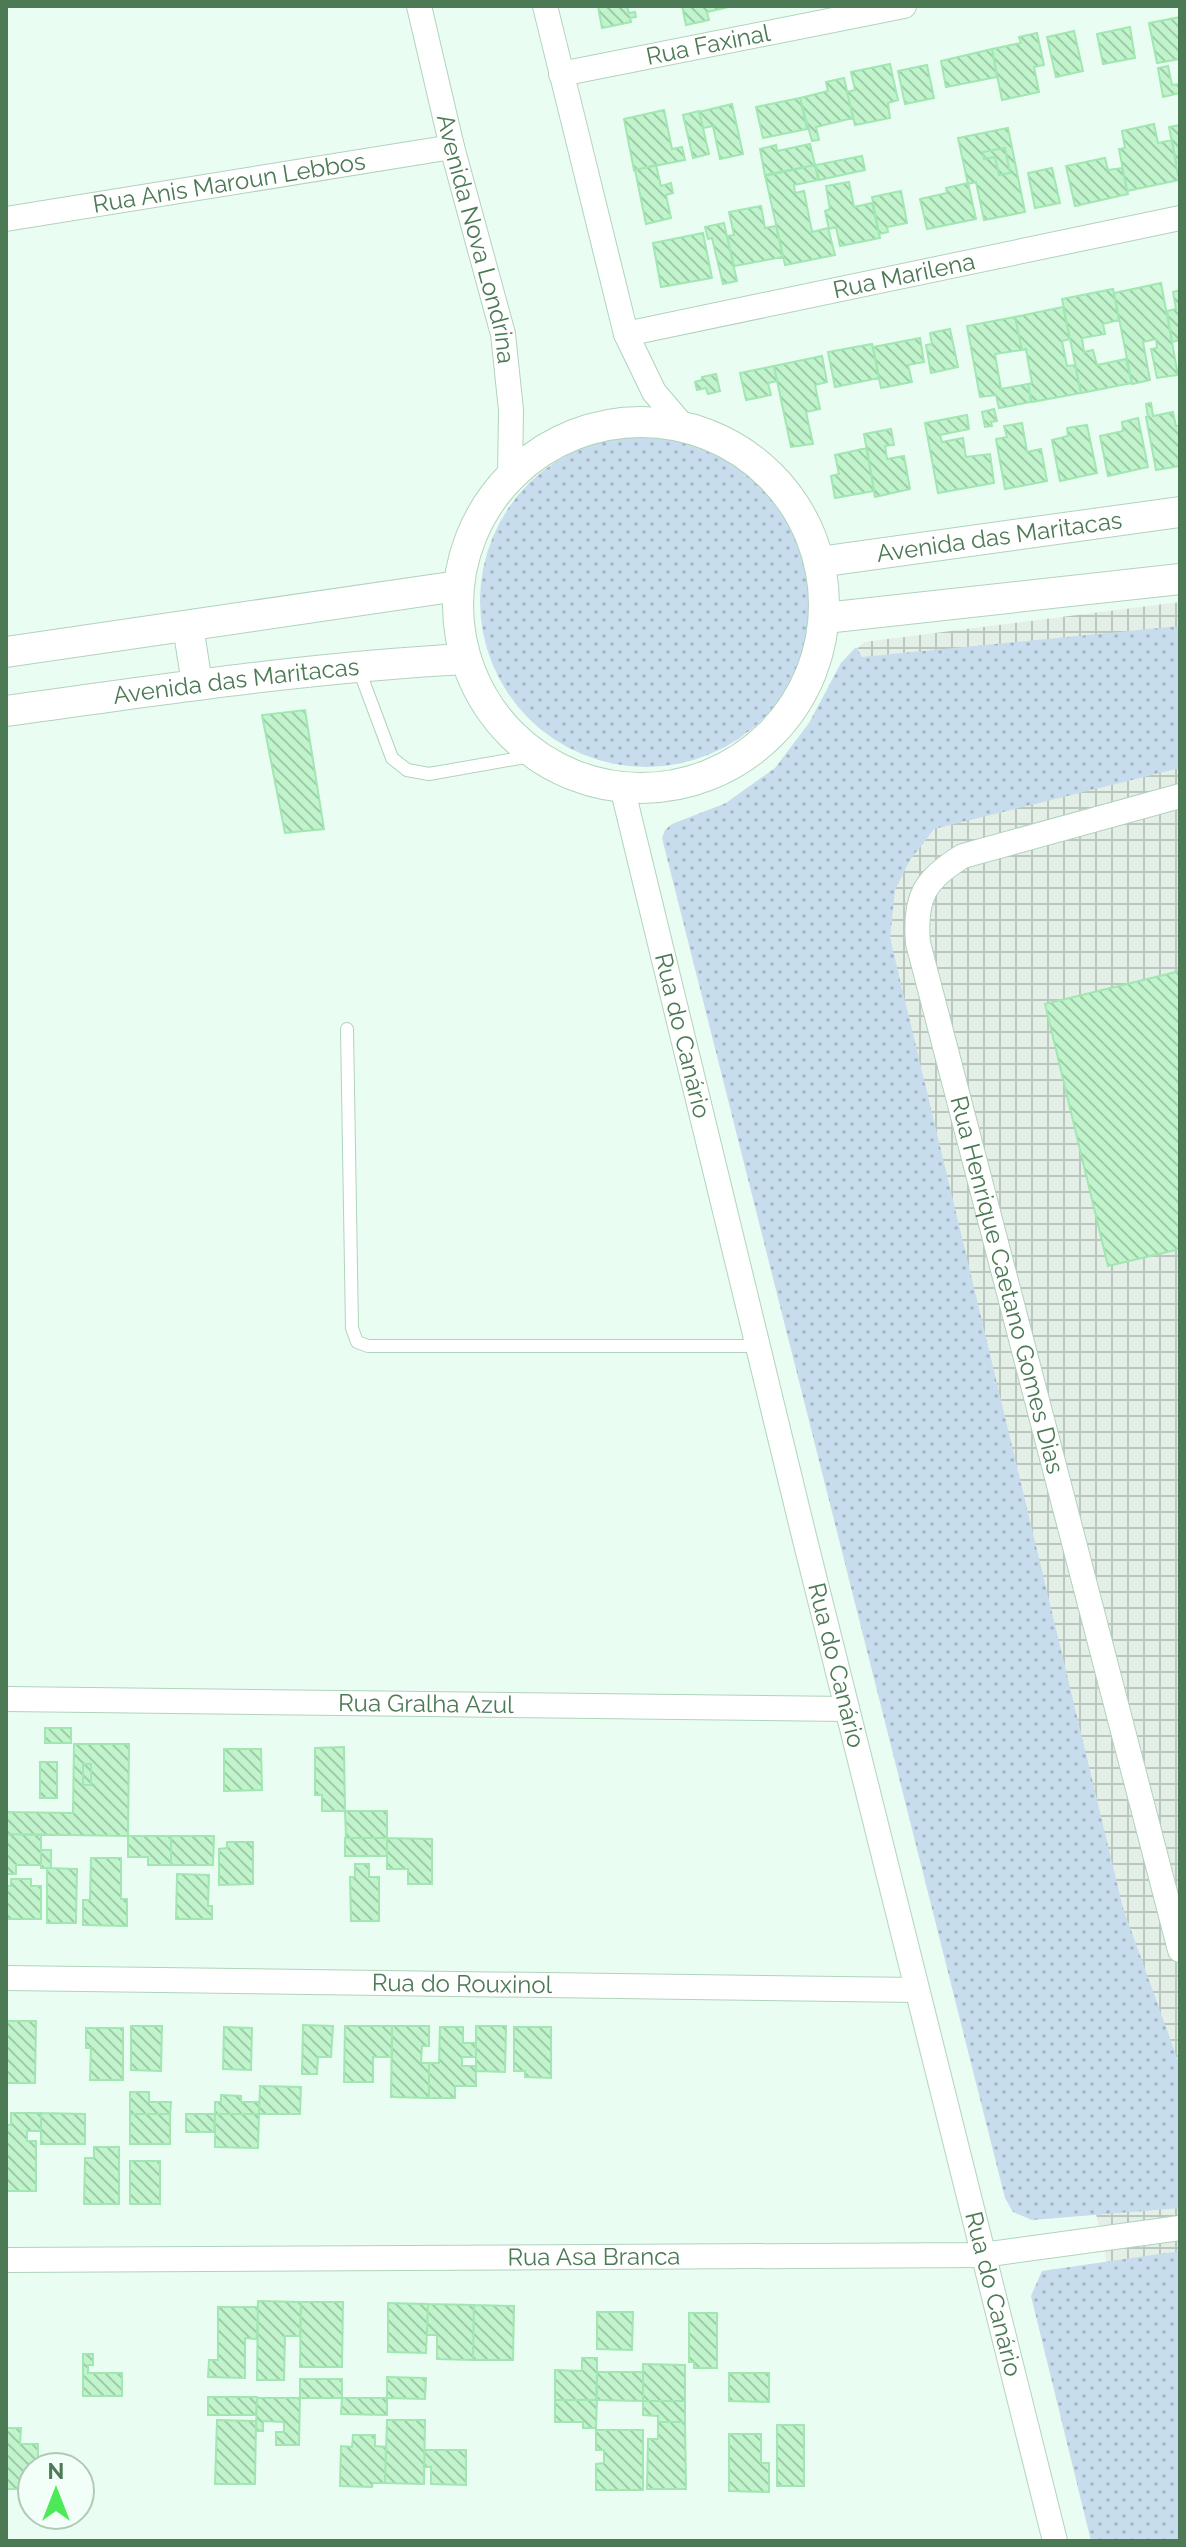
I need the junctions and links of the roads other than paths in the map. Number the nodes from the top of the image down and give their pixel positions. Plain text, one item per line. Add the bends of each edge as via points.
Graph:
1 (419, 6) edge
2 (545, 6) edge
3 (904, 6) edge
4 (561, 74) junction
5 (452, 147) junction
6 (1180, 218) edge
7 (6, 219) edge
8 (626, 334) junction
9 (683, 426) junction
10 (510, 477) junction
11 (1180, 512) edge
12 (819, 562) junction
13 (1180, 579) edge
14 (458, 586) junction
15 (825, 618) junction
16 (188, 626) junction
17 (6, 652) edge
18 (466, 659) junction
19 (358, 667) junction
20 (197, 684) junction
21 (6, 711) edge
22 (537, 755) junction
23 (622, 787) junction
24 (1180, 796) edge
25 (347, 1029) dead end
26 (758, 1346) junction
27 (6, 1699) edge
28 (847, 1709) junction
29 (1180, 1950) edge
30 (6, 1978) edge
31 (917, 1990) junction
32 (1180, 2228) edge
33 (983, 2255) junction
34 (6, 2260) edge
35 (1055, 2541) edge

1 - 5 street, Avenida Nova Londrina
2 - 4 street
3 - 4 street, Rua Faxinal
4 - 8 street
5 - 7 street, Rua Anis Maroun Lebbos
5 - 10 street, Avenida Nova Londrina via 503,334 511,410
6 - 8 street, Rua Marilena
8 - 9 street via 654,392
9 - 10 street via 636,422 590,429 547,448
9 - 12 street via 724,442 761,466 790,498
10 - 14 street via 484,510 466,549
11 - 12 street, Avenida das Maritacas
12 - 15 street
13 - 15 street
14 - 16 street
14 - 18 street
15 - 23 street via 817,660 800,698 775,731 742,758 705,776 664,786
16 - 17 street
16 - 20 street
18 - 19 street, Avenida das Maritacas
18 - 22 street via 493,712
19 - 20 street, Avenida das Maritacas
19 - 22 lane via 392,758 407,770 429,774
20 - 21 street, Avenida das Maritacas
22 - 23 street via 592,781
23 - 26 street, Rua do Canário
24 - 29 street, Rua Henrique Caetano Gomes Dias via 963,856 927,884 916,927
25 - 26 lane via 352,1328 357,1342
26 - 28 street, Rua do Canário
27 - 28 street, Rua Gralha Azul
28 - 31 street, Rua do Canário
30 - 31 street, Rua do Rouxinol
31 - 33 street, Rua do Canário
32 - 33 street, Rua Asa Branca
33 - 34 street, Rua Asa Branca
33 - 35 street, Rua do Canário

